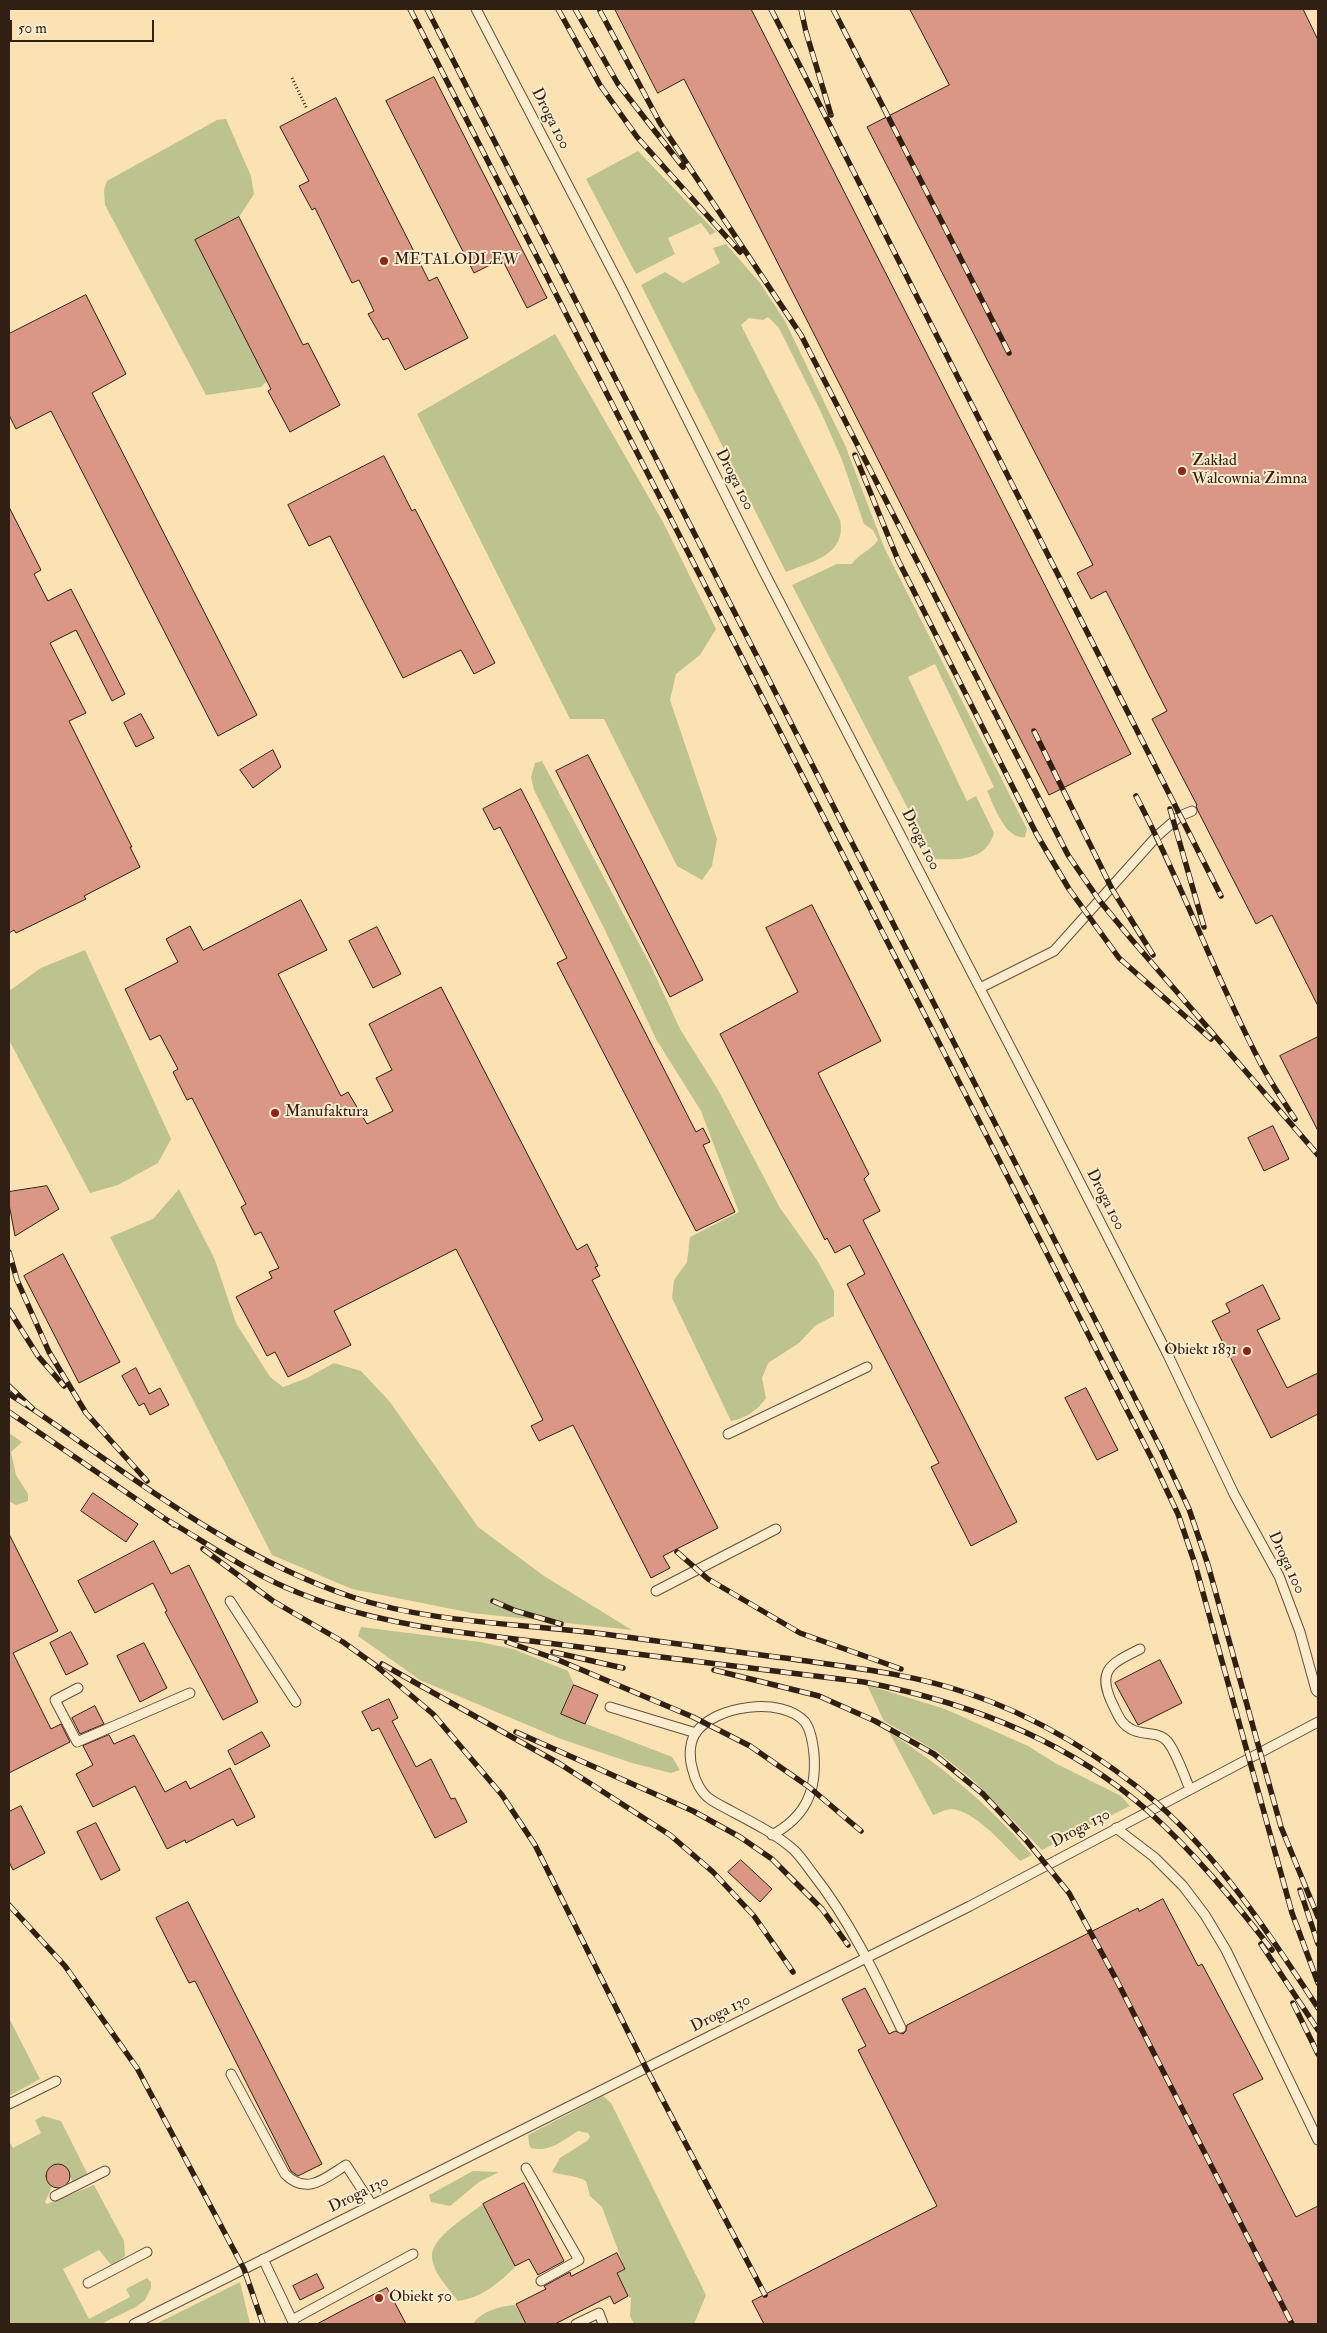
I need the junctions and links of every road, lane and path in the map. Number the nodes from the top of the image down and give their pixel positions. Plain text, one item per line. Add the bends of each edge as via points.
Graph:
1 (476, 9) edge
2 (292, 78) dead end
3 (306, 109) dead end
4 (1192, 811) dead end
5 (980, 988) junction
6 (867, 1367) dead end
7 (728, 1434) dead end
8 (776, 1530) dead end
9 (656, 1591) dead end
10 (230, 1601) dead end
11 (1140, 1649) dead end
12 (78, 1688) dead end
13 (1318, 1692) edge
14 (190, 1693) dead end
15 (296, 1702) dead end
16 (610, 1707) dead end
17 (1318, 1722) edge
18 (696, 1733) junction
19 (1190, 1789) junction
20 (1116, 1828) junction
21 (772, 1835) junction
22 (867, 1958) junction
23 (901, 2028) dead end
24 (231, 2074) dead end
25 (56, 2081) dead end
26 (9, 2104) edge
27 (1318, 2140) edge
28 (526, 2168) dead end
29 (105, 2171) dead end
30 (55, 2196) dead end
31 (372, 2205) junction
32 (148, 2252) dead end
33 (413, 2254) dead end
34 (263, 2259) junction
35 (541, 2281) dead end
36 (88, 2283) dead end
37 (293, 2322) edge
38 (134, 2324) edge
39 (576, 2324) edge
40 (602, 2324) edge

1 - 5 lane, Droga 100
2 - 3 path
4 - 5 lane via 1180,816 1157,836 1054,951
5 - 13 lane, Droga 100 via 1167,1353 1234,1494 1279,1576
6 - 7 lane
8 - 9 lane
10 - 15 lane
11 - 19 lane via 1108,1668 1105,1675 1107,1693 1122,1722 1132,1730 1159,1735 1168,1742
12 - 14 lane via 55,1700 77,1742
16 - 18 lane
17 - 19 lane, Droga 130
18 - 21 lane via 690,1750 692,1770 700,1788 709,1799
18 - 21 lane via 708,1721 743,1708 766,1706 787,1710 805,1722 813,1742 812,1790 803,1810 790,1825
19 - 20 lane, Droga 130
20 - 22 lane, Droga 130
20 - 27 lane via 1160,1863 1205,1915 1226,1950
21 - 22 lane via 794,1851 833,1899
22 - 23 lane
22 - 31 lane, Droga 130
24 - 31 lane via 285,2174 293,2182 302,2185 320,2182 346,2165
25 - 26 lane
28 - 35 lane via 579,2260
29 - 30 lane
31 - 34 lane, Droga 130
32 - 36 lane
33 - 37 lane
34 - 37 lane
34 - 38 lane, Droga 130
39 - 40 lane via 599,2313

